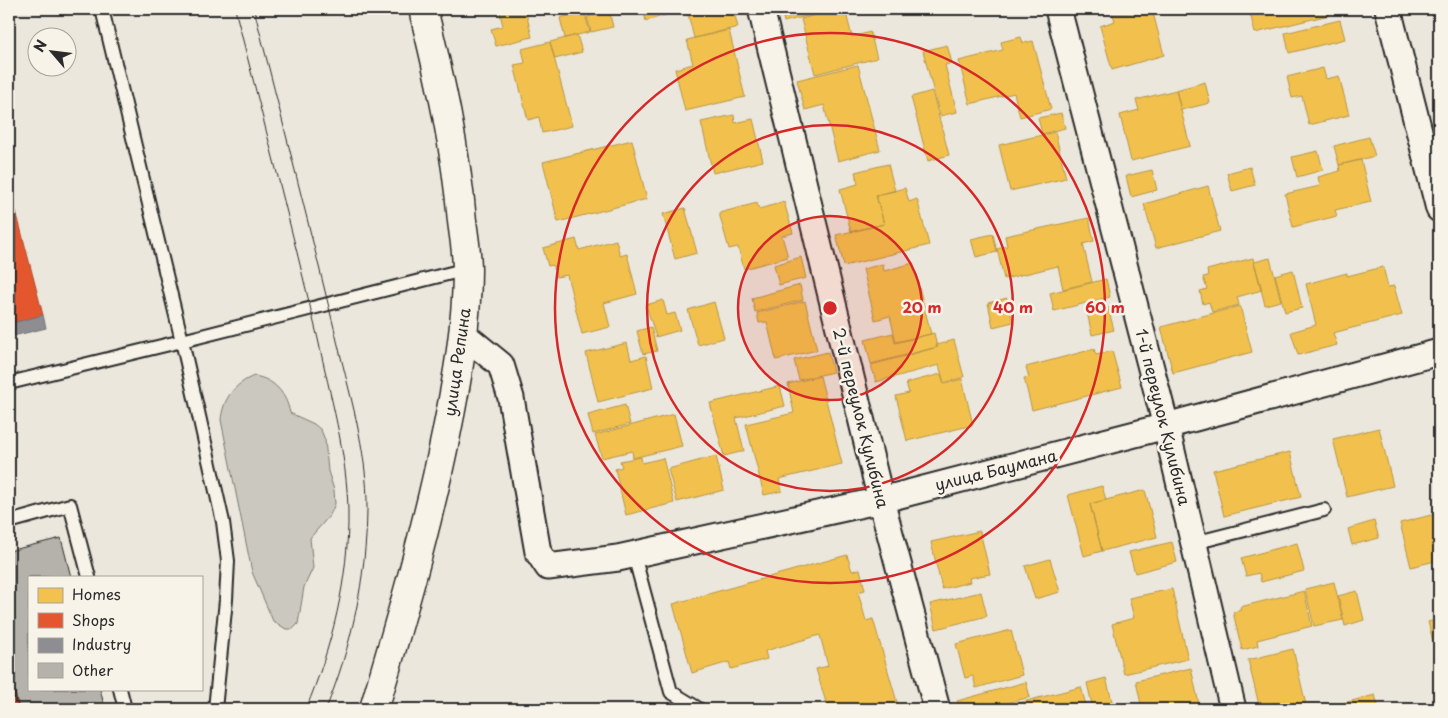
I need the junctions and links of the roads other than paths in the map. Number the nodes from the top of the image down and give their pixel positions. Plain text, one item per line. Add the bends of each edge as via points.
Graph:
1 (102, 9) edge
2 (423, 9) edge
3 (761, 9) edge
4 (1058, 9) edge
5 (1388, 9) edge
6 (1439, 209) edge
7 (467, 269) junction
8 (463, 334) junction
9 (182, 341) junction
10 (1439, 352) edge
11 (9, 383) edge
12 (1166, 426) junction
13 (881, 500) junction
14 (1324, 510) dead end
15 (9, 522) edge
16 (1194, 543) junction
17 (634, 555) junction
18 (89, 576) edge
19 (120, 690) edge
20 (125, 709) edge
21 (215, 709) edge
22 (374, 709) edge
23 (699, 709) edge
24 (937, 709) edge
25 (1233, 709) edge

1 - 9 lane
2 - 7 street, улица Репина via 459,186
3 - 13 street, 2-й переулок Кулибина
4 - 12 street, 1-й переулок Кулибина
5 - 6 street
7 - 8 street, улица Репина
7 - 9 lane
8 - 17 street, улица Баумана via 501,365 512,398 538,552 548,567
8 - 22 street, улица Репина via 454,395 417,564
9 - 11 lane
9 - 21 lane via 223,522 228,562
10 - 12 street, улица Баумана
12 - 13 street, улица Баумана
12 - 16 street, 1-й переулок Кулибина
13 - 17 street, улица Баумана
13 - 24 street, 2-й переулок Кулибина
14 - 16 lane
15 - 18 lane via 70,506
16 - 25 street, 1-й переулок Кулибина
17 - 23 lane via 671,692
19 - 20 lane

